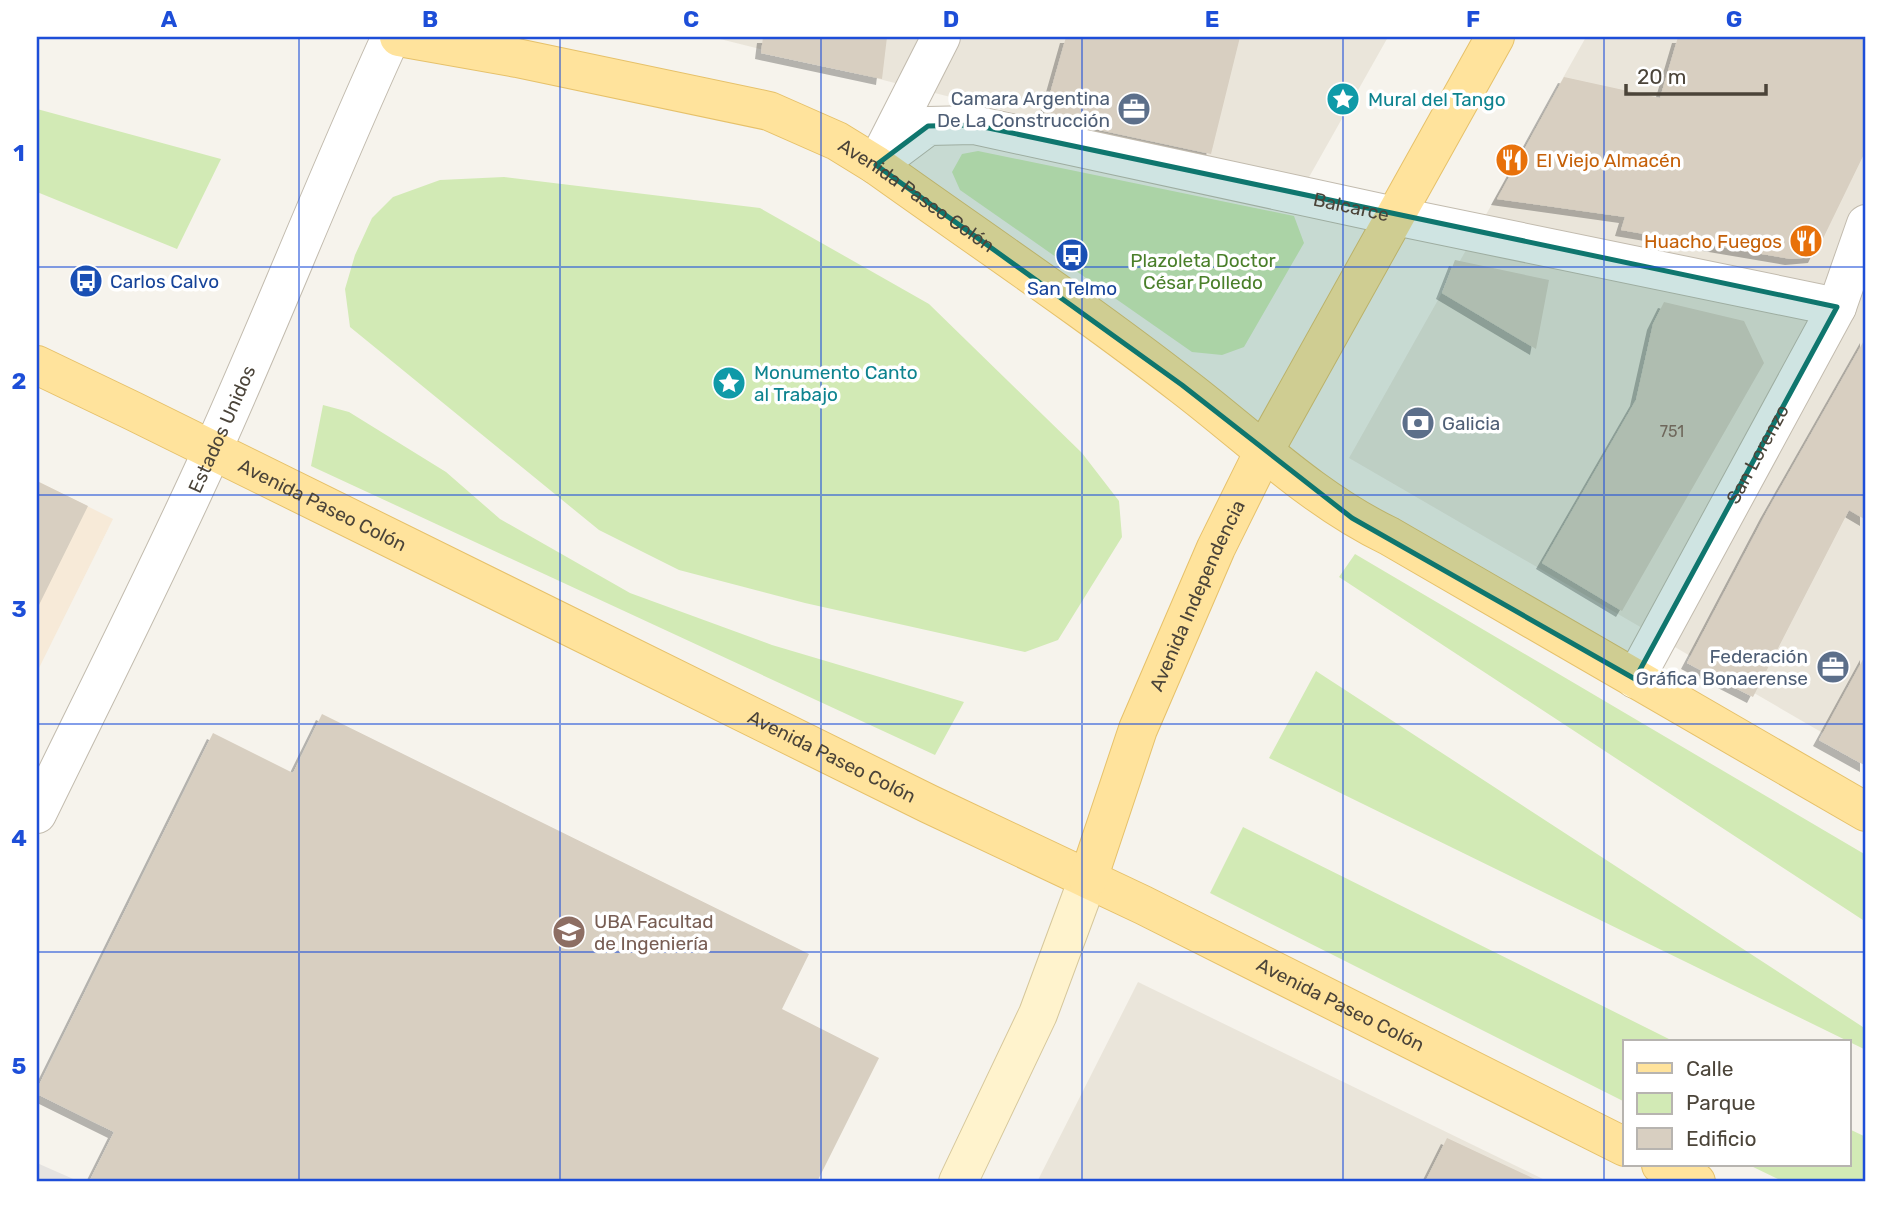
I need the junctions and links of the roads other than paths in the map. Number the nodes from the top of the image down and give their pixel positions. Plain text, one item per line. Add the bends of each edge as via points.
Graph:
1 (391, 37) edge
2 (399, 37) edge
3 (941, 37) edge
4 (1494, 37) edge
5 (876, 165) junction
6 (1395, 216) junction
7 (1866, 224) edge
8 (1837, 307) junction
9 (37, 366) edge
10 (212, 451) junction
11 (1264, 451) junction
12 (1635, 679) junction
13 (1866, 812) edge
14 (37, 814) edge
15 (1088, 879) junction
16 (1623, 1146) edge
17 (1663, 1166) edge
18 (958, 1182) edge
19 (1696, 1182) edge

1 - 10 street, Estados Unidos
2 - 5 main road, Avenida Paseo Colón via 769,111
3 - 5 street
4 - 6 main road, Avenida Independencia
5 - 6 street, Balcarce via 928,126 974,125
5 - 11 main road, Avenida Paseo Colón via 1171,377
6 - 8 street, Balcarce
6 - 11 main road, Avenida Independencia
7 - 8 street, San Lorenzo
8 - 12 street, San Lorenzo
9 - 10 main road, Avenida Paseo Colón
10 - 14 street, Estados Unidos
10 - 15 main road, Avenida Paseo Colón
11 - 12 main road, Avenida Paseo Colón via 1353,518
11 - 15 main road, Avenida Independencia via 1216,548 1138,729
12 - 13 main road, Avenida Paseo Colón
15 - 16 main road, Avenida Paseo Colón
15 - 18 main road, Avenida Independencia via 1038,1014
17 - 19 main road

